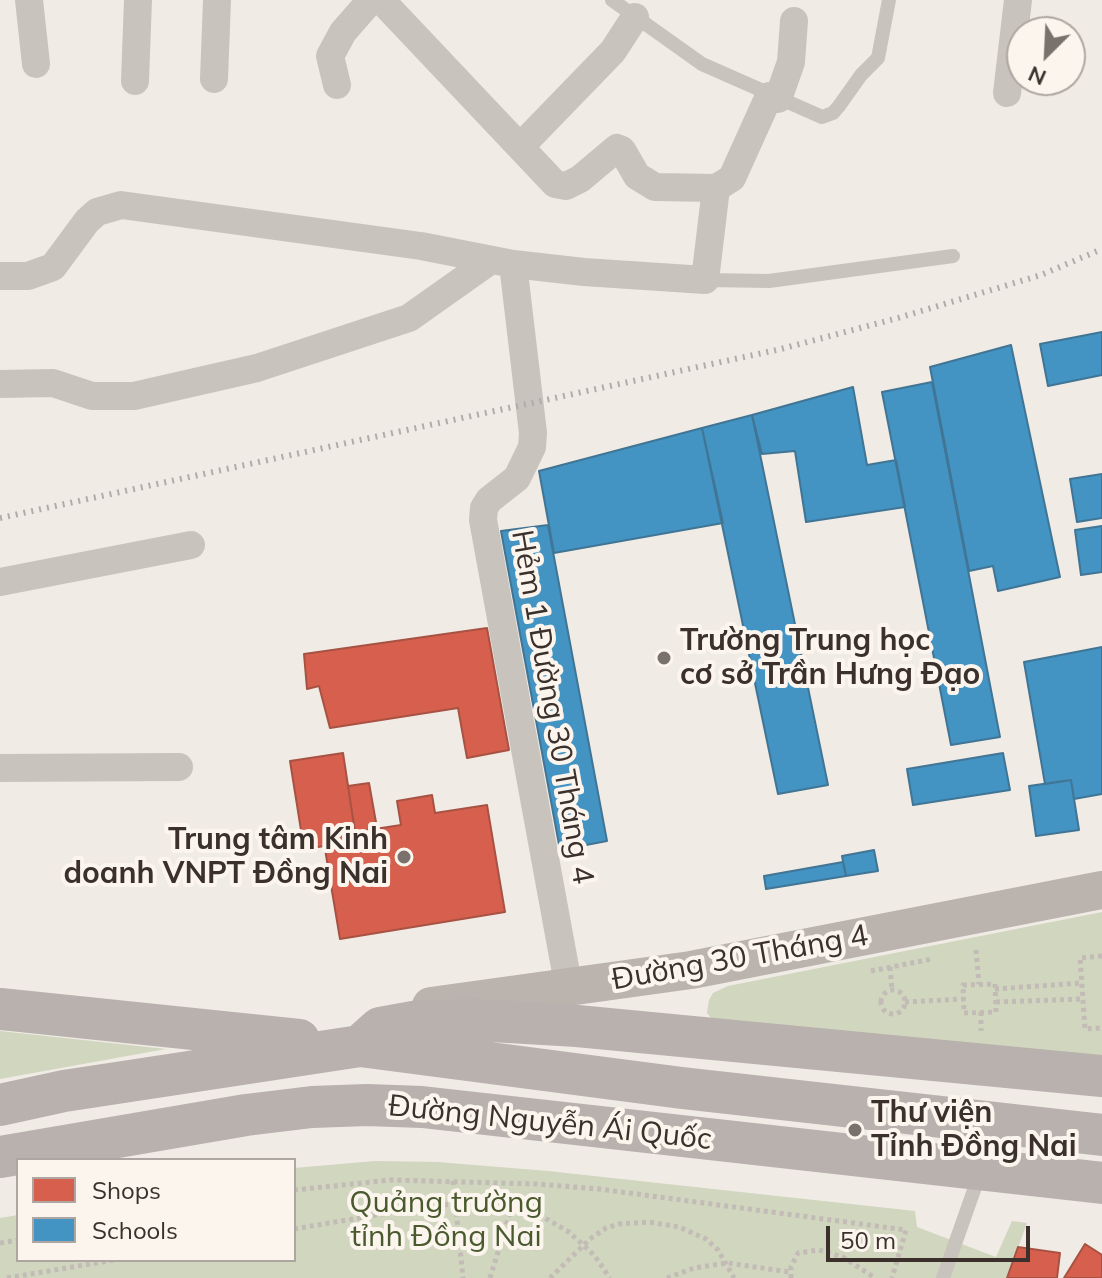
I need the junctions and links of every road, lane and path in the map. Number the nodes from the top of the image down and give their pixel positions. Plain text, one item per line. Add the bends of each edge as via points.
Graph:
1 (29, 0) edge
2 (138, 0) edge
3 (217, 0) edge
4 (371, 0) edge
5 (381, 0) edge
6 (612, 0) edge
7 (889, 0) edge
8 (635, 17) junction
9 (794, 21) dead end
10 (36, 64) dead end
11 (214, 79) dead end
12 (135, 81) dead end
13 (337, 85) dead end
14 (773, 97) junction
15 (520, 147) junction
16 (716, 188) junction
17 (953, 256) dead end
18 (502, 262) junction
19 (0, 276) edge
20 (705, 280) junction
21 (0, 384) edge
22 (191, 545) dead end
23 (0, 582) edge
24 (179, 767) dead end
25 (0, 768) edge
26 (1102, 890) edge
27 (976, 950) dead end
28 (1102, 956) edge
29 (890, 967) dead end
30 (1082, 983) junction
31 (979, 984) junction
32 (995, 989) junction
33 (892, 991) junction
34 (964, 999) junction
35 (1083, 999) junction
36 (905, 1002) junction
37 (996, 1002) junction
38 (573, 1008) junction
39 (0, 1009) edge
40 (1102, 1028) edge
41 (370, 1037) junction
42 (1102, 1076) edge
43 (0, 1105) edge
44 (1102, 1135) edge
45 (0, 1157) edge
46 (981, 1171) junction
47 (453, 1181) junction
48 (1102, 1183) edge
49 (296, 1190) edge
50 (455, 1204) junction
51 (512, 1206) junction
52 (296, 1229) edge
53 (584, 1245) junction
54 (103, 1262) edge
55 (727, 1263) junction
56 (791, 1275) edge
57 (18, 1277) edge
58 (7, 1278) edge
59 (463, 1278) edge
60 (490, 1278) edge
61 (550, 1278) edge
62 (610, 1278) edge
63 (667, 1278) edge
64 (734, 1278) edge
65 (875, 1278) edge
66 (892, 1278) edge
67 (943, 1278) edge

1 - 10 street
2 - 12 street
3 - 11 street
4 - 13 street via 330,56
5 - 15 street
6 - 8 lane
7 - 14 lane via 878,58 833,113 822,117
8 - 14 lane via 702,64
8 - 15 street via 613,51
9 - 14 street via 791,62
14 - 16 street via 732,178
15 - 16 street via 555,184 566,186 580,179 617,148 637,176 655,187
16 - 20 street
17 - 20 lane via 769,281
18 - 19 street via 121,205 87,221 53,267 28,276
18 - 20 street
18 - 21 street via 409,318 242,372 134,396 92,396 53,383
18 - 38 street, Hẻm 1 Đường 30 Tháng 4 via 532,447 517,478 489,500 483,520
22 - 23 street
24 - 25 street
26 - 38 main road, Đường 30 Tháng 4 via 691,970
27 - 31 path
28 - 30 path via 1080,958
29 - 33 path
30 - 32 path
30 - 35 path
31 - 32 path via 995,984
31 - 34 path via 963,985
32 - 37 path
33 - 36 path
33 - 36 path via 881,998 884,1011 897,1014
34 - 36 path
34 - 37 path via 964,1013 996,1012
35 - 37 path
35 - 40 path via 1085,1029
38 - 41 main road, Đường Nguyễn Ái Quốc via 419,1021
38 - 42 main road, Đường Nguyễn Ái Quốc
39 - 41 main road
41 - 43 main road, Đường Nguyễn Ái Quốc
41 - 44 main road, Đường Nguyễn Ái Quốc via 682,1088
45 - 46 main road, Đường Nguyễn Ái Quốc via 246,1115 367,1105
46 - 48 main road, Đường Nguyễn Ái Quốc
46 - 67 lane
47 - 49 path via 391,1180
47 - 50 path
47 - 66 path via 599,1189 906,1230
50 - 51 path
50 - 52 path
50 - 59 path
51 - 53 path via 553,1221
51 - 60 path
53 - 55 path via 619,1224 660,1222 706,1239
53 - 61 path
53 - 62 path
54 - 57 path
55 - 56 path
55 - 63 path
55 - 64 path
56 - 65 path via 798,1253 819,1250 843,1257
57 - 58 path

